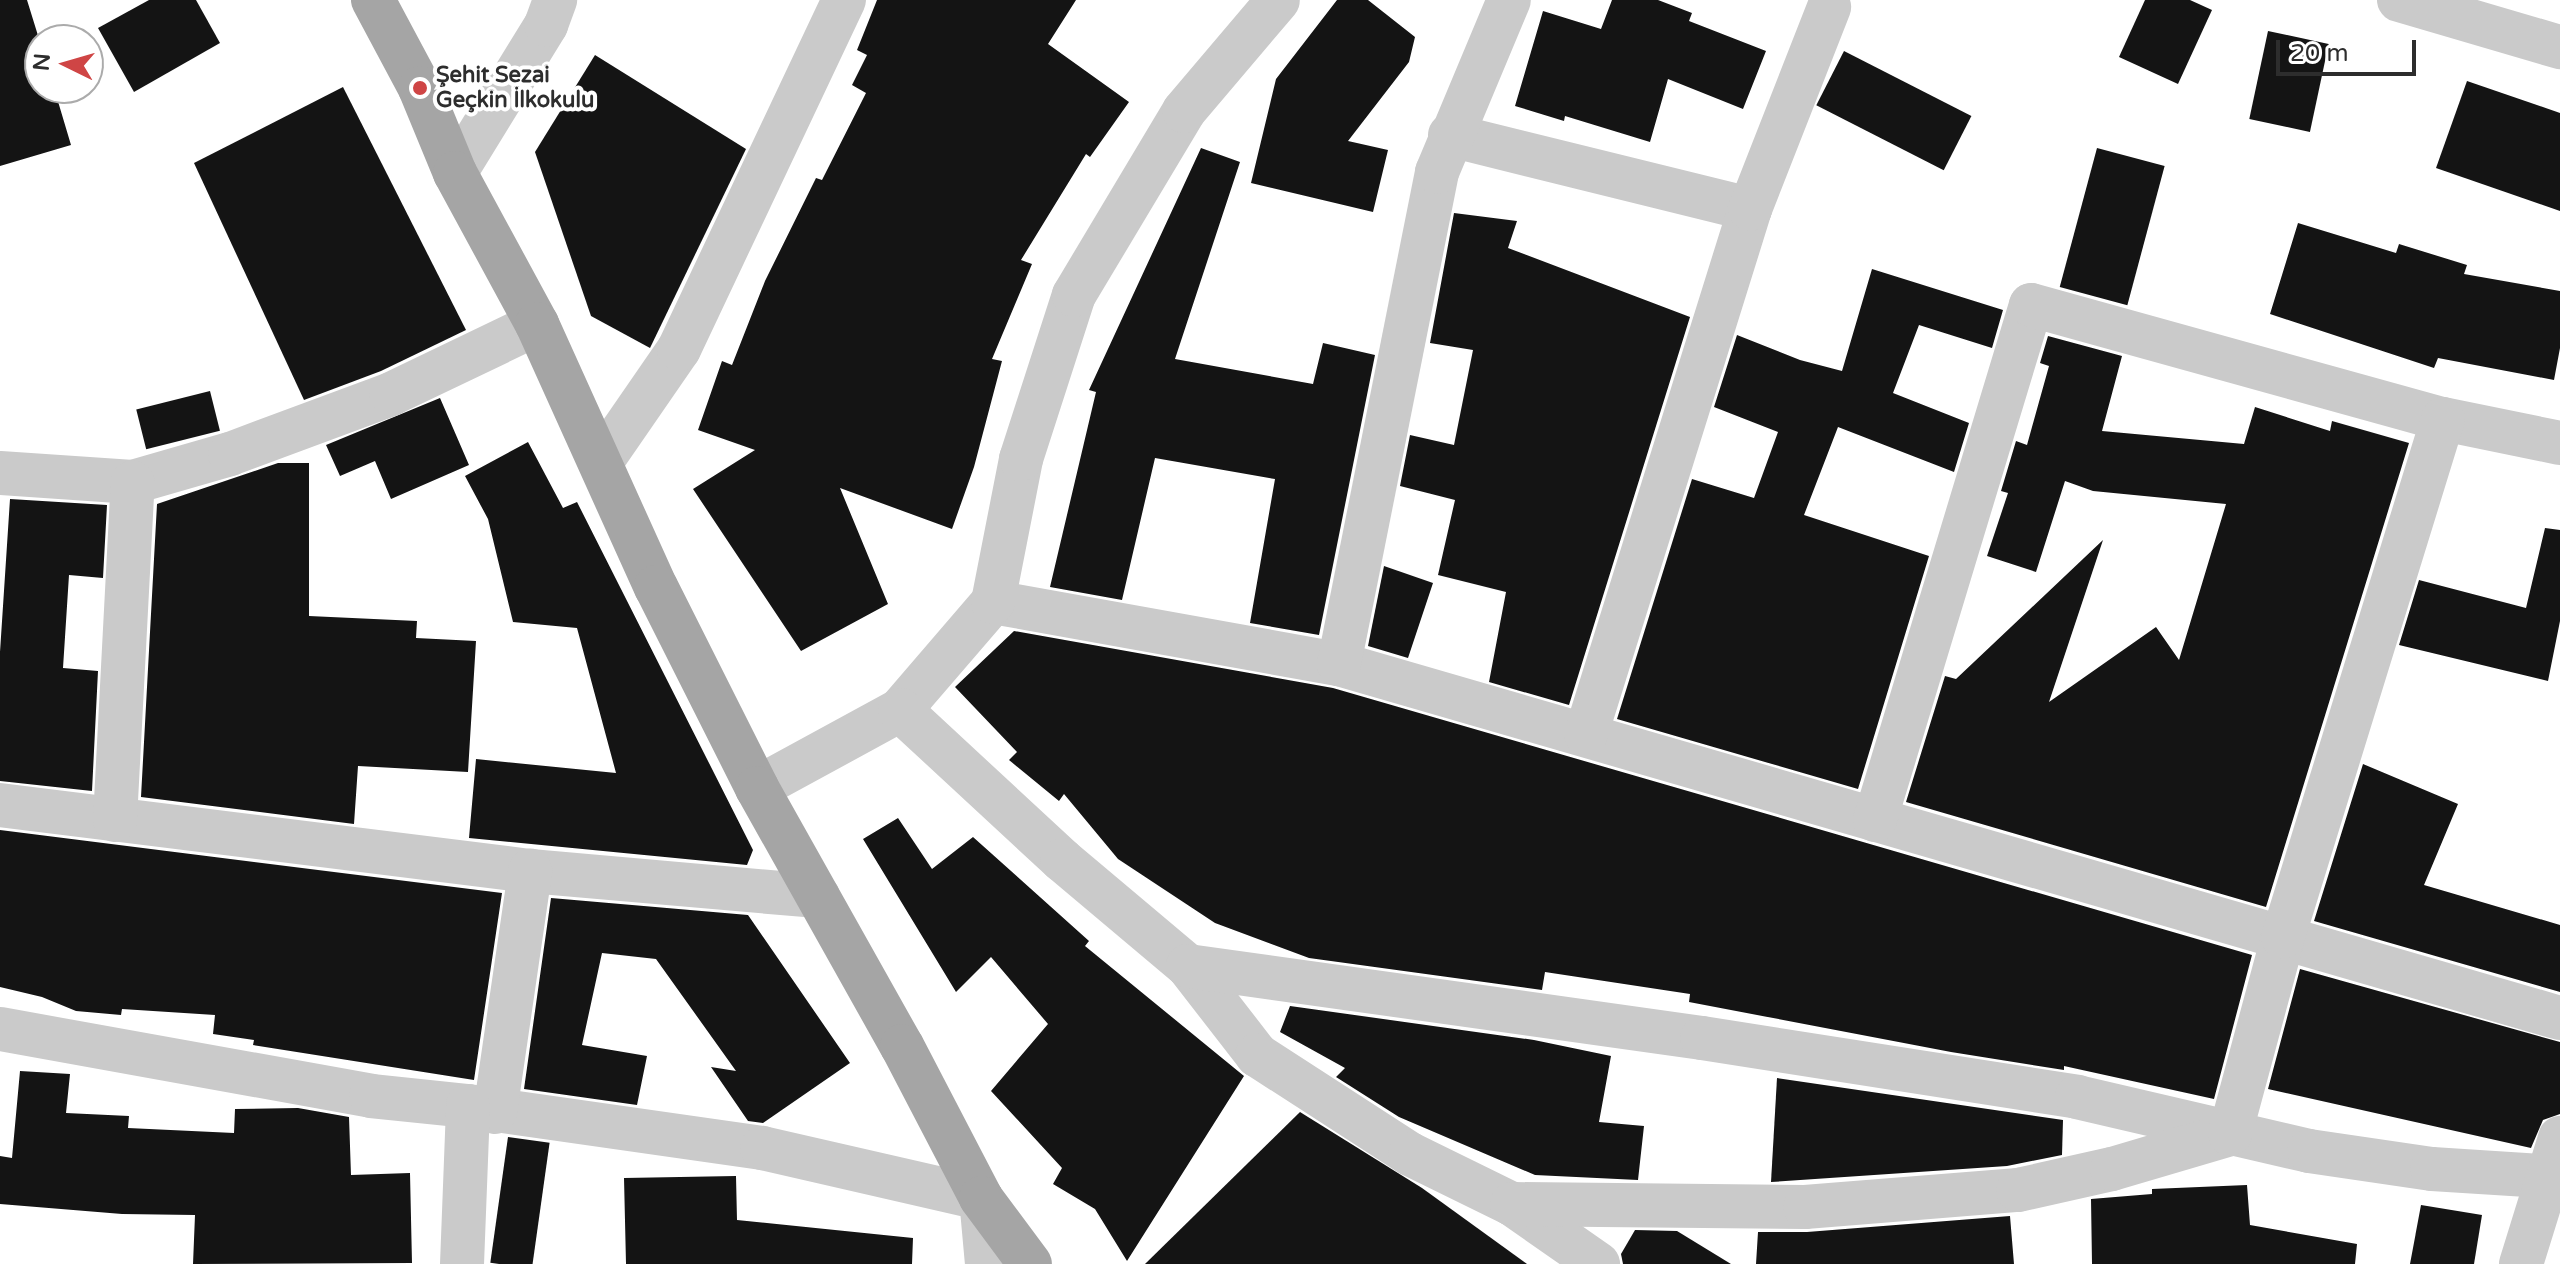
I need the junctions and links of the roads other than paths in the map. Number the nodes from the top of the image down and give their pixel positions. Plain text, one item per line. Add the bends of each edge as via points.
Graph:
1 (373, 0) edge
2 (555, 0) edge
3 (844, 0) edge
4 (1278, 0) edge
5 (1509, 0) edge
6 (2399, 0) edge
7 (1829, 7) dead end
8 (2560, 47) edge
9 (1450, 135) junction
10 (455, 173) junction
11 (1750, 209) junction
12 (537, 324) junction
13 (2443, 419) junction
14 (2560, 443) edge
15 (601, 462) junction
16 (0, 473) edge
17 (133, 482) junction
18 (993, 602) junction
19 (1339, 664) junction
20 (900, 710) junction
21 (1586, 734) junction
22 (757, 788) junction
23 (0, 805) edge
24 (115, 820) junction
25 (1875, 820) junction
26 (530, 871) junction
27 (818, 896) junction
28 (2283, 937) junction
29 (1188, 966) junction
30 (2560, 1018) edge
31 (0, 1029) edge
32 (482, 1109) junction
33 (2230, 1134) junction
34 (2555, 1164) edge
35 (981, 1198) junction
36 (1512, 1204) junction
37 (462, 1264) edge
38 (987, 1264) edge
39 (1030, 1264) edge
40 (1598, 1264) edge
41 (2521, 1264) edge

1 - 10 main road via 420,88
2 - 10 street via 546,25
3 - 15 street via 679,349
4 - 18 street via 1184,111 1074,295 1021,459
5 - 9 street
6 - 8 street
7 - 11 street
9 - 11 street
9 - 19 street via 1437,172
10 - 12 main road
11 - 21 street
12 - 15 main road
12 - 17 street via 391,394 230,454
13 - 14 street
13 - 25 street via 2031,305
13 - 28 street
15 - 22 main road via 656,587
16 - 17 street
17 - 24 street
18 - 19 street
18 - 20 street
19 - 21 street
20 - 22 street
20 - 29 street via 1062,860
21 - 25 street
22 - 27 main road
23 - 24 street
24 - 26 street
25 - 28 street
26 - 27 street
26 - 32 street
27 - 35 main road
28 - 30 street
28 - 33 street
29 - 33 street via 2077,1097
29 - 36 street via 1257,1055 1410,1154
31 - 32 street via 371,1096
32 - 35 street via 762,1148
32 - 37 street
33 - 34 street via 2432,1169
33 - 36 street via 2018,1190 1805,1207
34 - 41 street
35 - 38 street
35 - 39 main road
36 - 40 street

